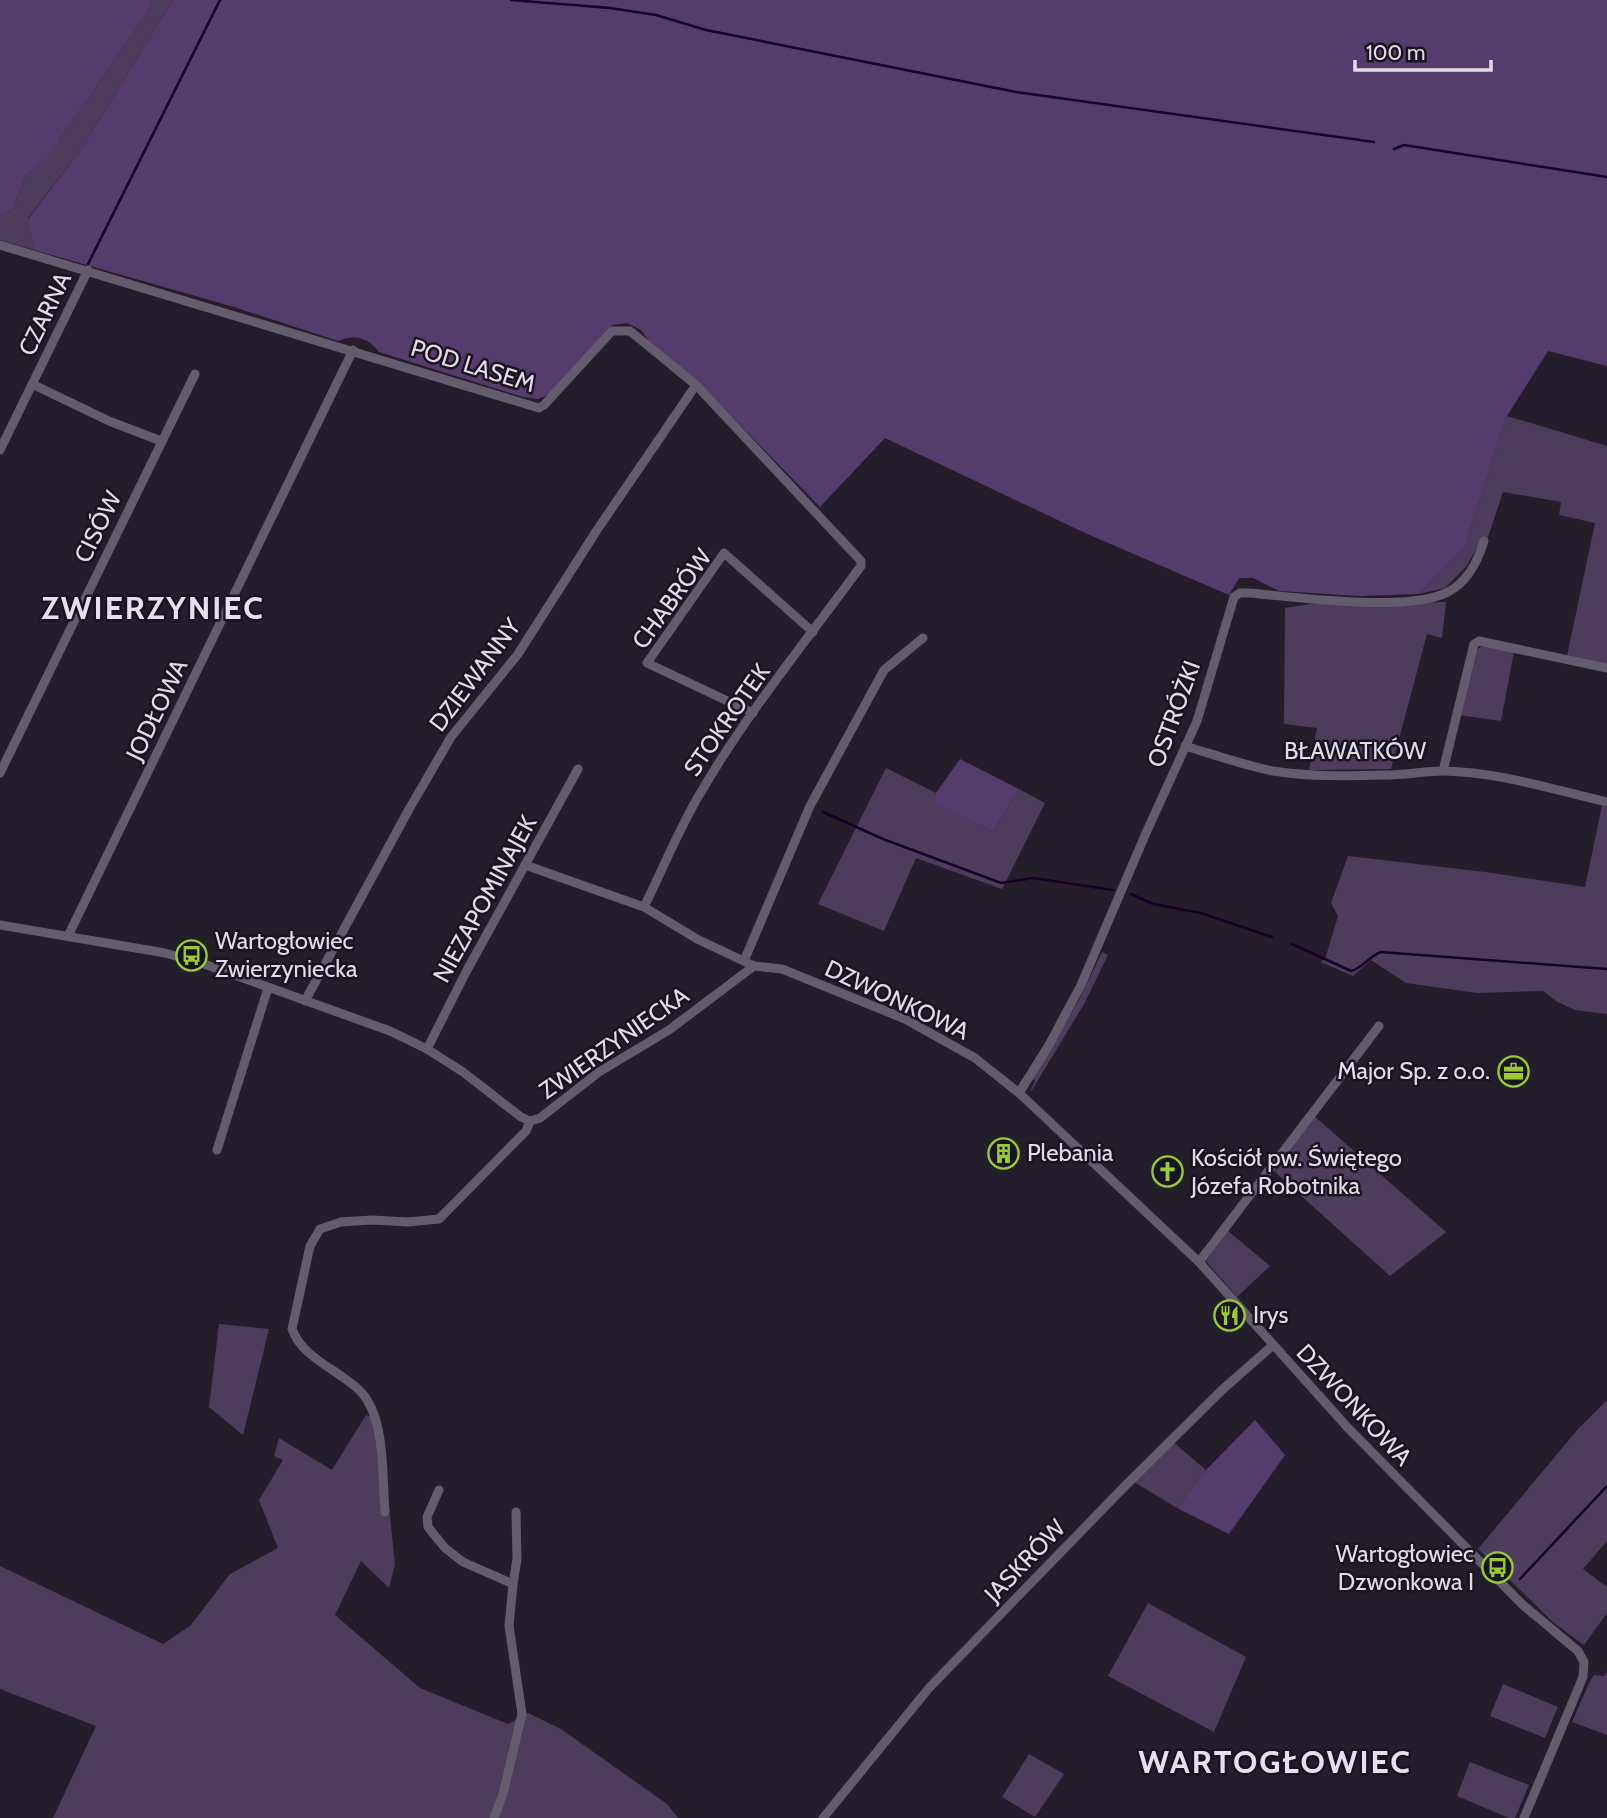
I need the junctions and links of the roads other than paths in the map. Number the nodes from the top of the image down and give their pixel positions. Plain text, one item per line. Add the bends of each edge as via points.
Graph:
1 (0, 245) edge
2 (88, 270) junction
3 (353, 350) junction
4 (195, 374) dead end
5 (32, 384) junction
6 (696, 385) junction
7 (161, 441) junction
8 (0, 450) edge
9 (1484, 541) dead end
10 (861, 566) joint
11 (813, 632) junction
12 (923, 638) dead end
13 (1607, 668) edge
14 (753, 713) junction
15 (1185, 746) junction
16 (578, 769) dead end
17 (1443, 771) junction
18 (0, 773) edge
19 (1607, 802) edge
20 (525, 865) junction
21 (644, 907) junction
22 (0, 925) edge
23 (68, 936) junction
24 (744, 961) junction
25 (754, 966) junction
26 (268, 988) junction
27 (305, 1001) junction
28 (1379, 1026) dead end
29 (427, 1049) junction
30 (1019, 1093) junction
31 (530, 1121) junction
32 (218, 1150) dead end
33 (1199, 1262) junction
34 (1272, 1346) junction
35 (439, 1490) dead end
36 (384, 1512) dead end
37 (516, 1512) dead end
38 (513, 1584) junction
39 (494, 1818) edge
40 (822, 1818) edge
41 (1524, 1818) edge

1 - 2 street, POD LASEM
2 - 3 street, POD LASEM
2 - 5 street, CZARNA
3 - 6 street, POD LASEM via 539,408 612,331 630,331
3 - 23 street, JODŁOWA
4 - 7 street, CISÓW
5 - 7 street
5 - 8 street, CZARNA
6 - 10 street, POD LASEM
6 - 27 street, DZIEWANNY via 518,654 451,737
7 - 18 street, CISÓW
9 - 15 street, OSTRÓŻKI via 1468,575 1449,592 1431,598 1348,601 1249,593 1234,597 1197,721
10 - 11 street, STOKROTEK
11 - 14 street, STOKROTEK
11 - 14 street, CHABRÓW via 724,553 647,663
12 - 24 street via 884,670 810,806
13 - 17 street, BŁAWATKÓW via 1479,641 1474,644
14 - 21 street, STOKROTEK via 699,794
15 - 17 street, BŁAWATKÓW via 1276,771 1331,775
15 - 30 street, OSTRÓŻKI via 1081,985
16 - 20 street, NIEZAPOMINAJEK
17 - 19 street, BŁAWATKÓW via 1531,784
20 - 21 street, DZWONKOWA
20 - 29 street, NIEZAPOMINAJEK
21 - 24 street, DZWONKOWA
22 - 23 street, ZWIERZYNIECKA
23 - 26 street, ZWIERZYNIECKA via 165,953
24 - 25 street, DZWONKOWA
25 - 30 street, DZWONKOWA via 782,969 905,1019 975,1058
25 - 31 street, ZWIERZYNIECKA via 669,1030
26 - 27 street, ZWIERZYNIECKA
26 - 32 street
27 - 29 street, ZWIERZYNIECKA
28 - 33 street
29 - 31 street, ZWIERZYNIECKA
30 - 33 street, DZWONKOWA
31 - 36 street via 526,1131 439,1219 341,1222 320,1229 310,1246 292,1329 303,1347 361,1392 372,1410
33 - 34 street, DZWONKOWA
34 - 40 street, JASKRÓW via 1125,1486 929,1688
34 - 41 street, DZWONKOWA via 1438,1520 1582,1657 1583,1678
35 - 38 street via 427,1517 428,1527 463,1562
37 - 38 street
38 - 39 street via 509,1626 522,1714

